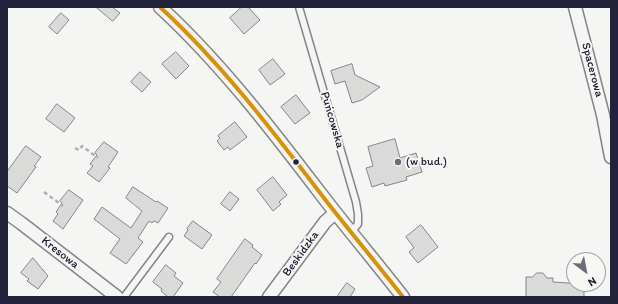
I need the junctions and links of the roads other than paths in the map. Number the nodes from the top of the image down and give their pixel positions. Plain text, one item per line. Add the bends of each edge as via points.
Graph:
1 (160, 7) edge
2 (299, 7) edge
3 (575, 7) edge
4 (611, 157) edge
5 (335, 212) junction
6 (7, 213) edge
7 (351, 232) junction
8 (169, 237) dead end
9 (116, 296) edge
10 (269, 297) edge
11 (403, 297) edge

1 - 5 street via 208,55 275,134
2 - 7 lane, Puńcowska via 356,202 358,224
3 - 4 street, Spacerowa via 603,115
5 - 7 street
5 - 10 street, Beskidzka
6 - 9 street, Kresowa
7 - 11 street
8 - 9 lane

